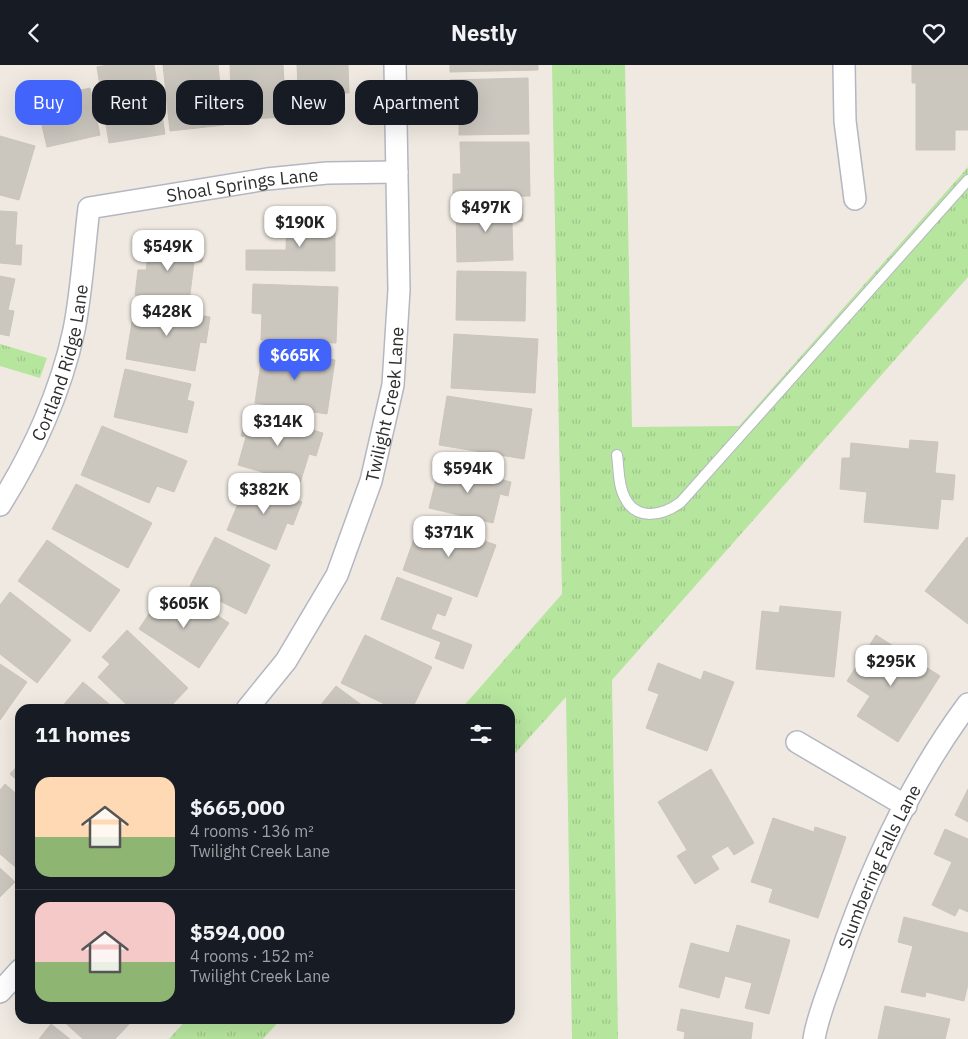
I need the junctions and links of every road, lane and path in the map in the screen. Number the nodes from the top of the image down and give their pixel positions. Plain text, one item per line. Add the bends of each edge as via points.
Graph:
1 (396, 65) edge
2 (844, 65) edge
3 (398, 172) junction
4 (968, 180) edge
5 (855, 199) dead end
6 (89, 208) joint
7 (617, 455) dead end
8 (0, 505) edge
9 (251, 704) edge
10 (968, 704) edge
11 (797, 742) dead end
12 (906, 806) junction
13 (15, 975) edge
14 (0, 992) edge
15 (814, 1039) edge

1 - 3 street, Twilight Creek Lane
2 - 5 street via 845,121
3 - 6 street, Shoal Springs Lane via 327,173 267,179
3 - 9 street, Twilight Creek Lane via 400,290 393,385 371,481 337,575 286,661
4 - 7 lane via 681,502 670,510 654,514 644,514 632,508 624,497
6 - 8 street, Cortland Ridge Lane via 74,330 48,413 17,478
10 - 12 street, Slumbering Falls Lane via 942,738
11 - 12 street
12 - 15 street, Slumbering Falls Lane via 878,858
13 - 14 street

